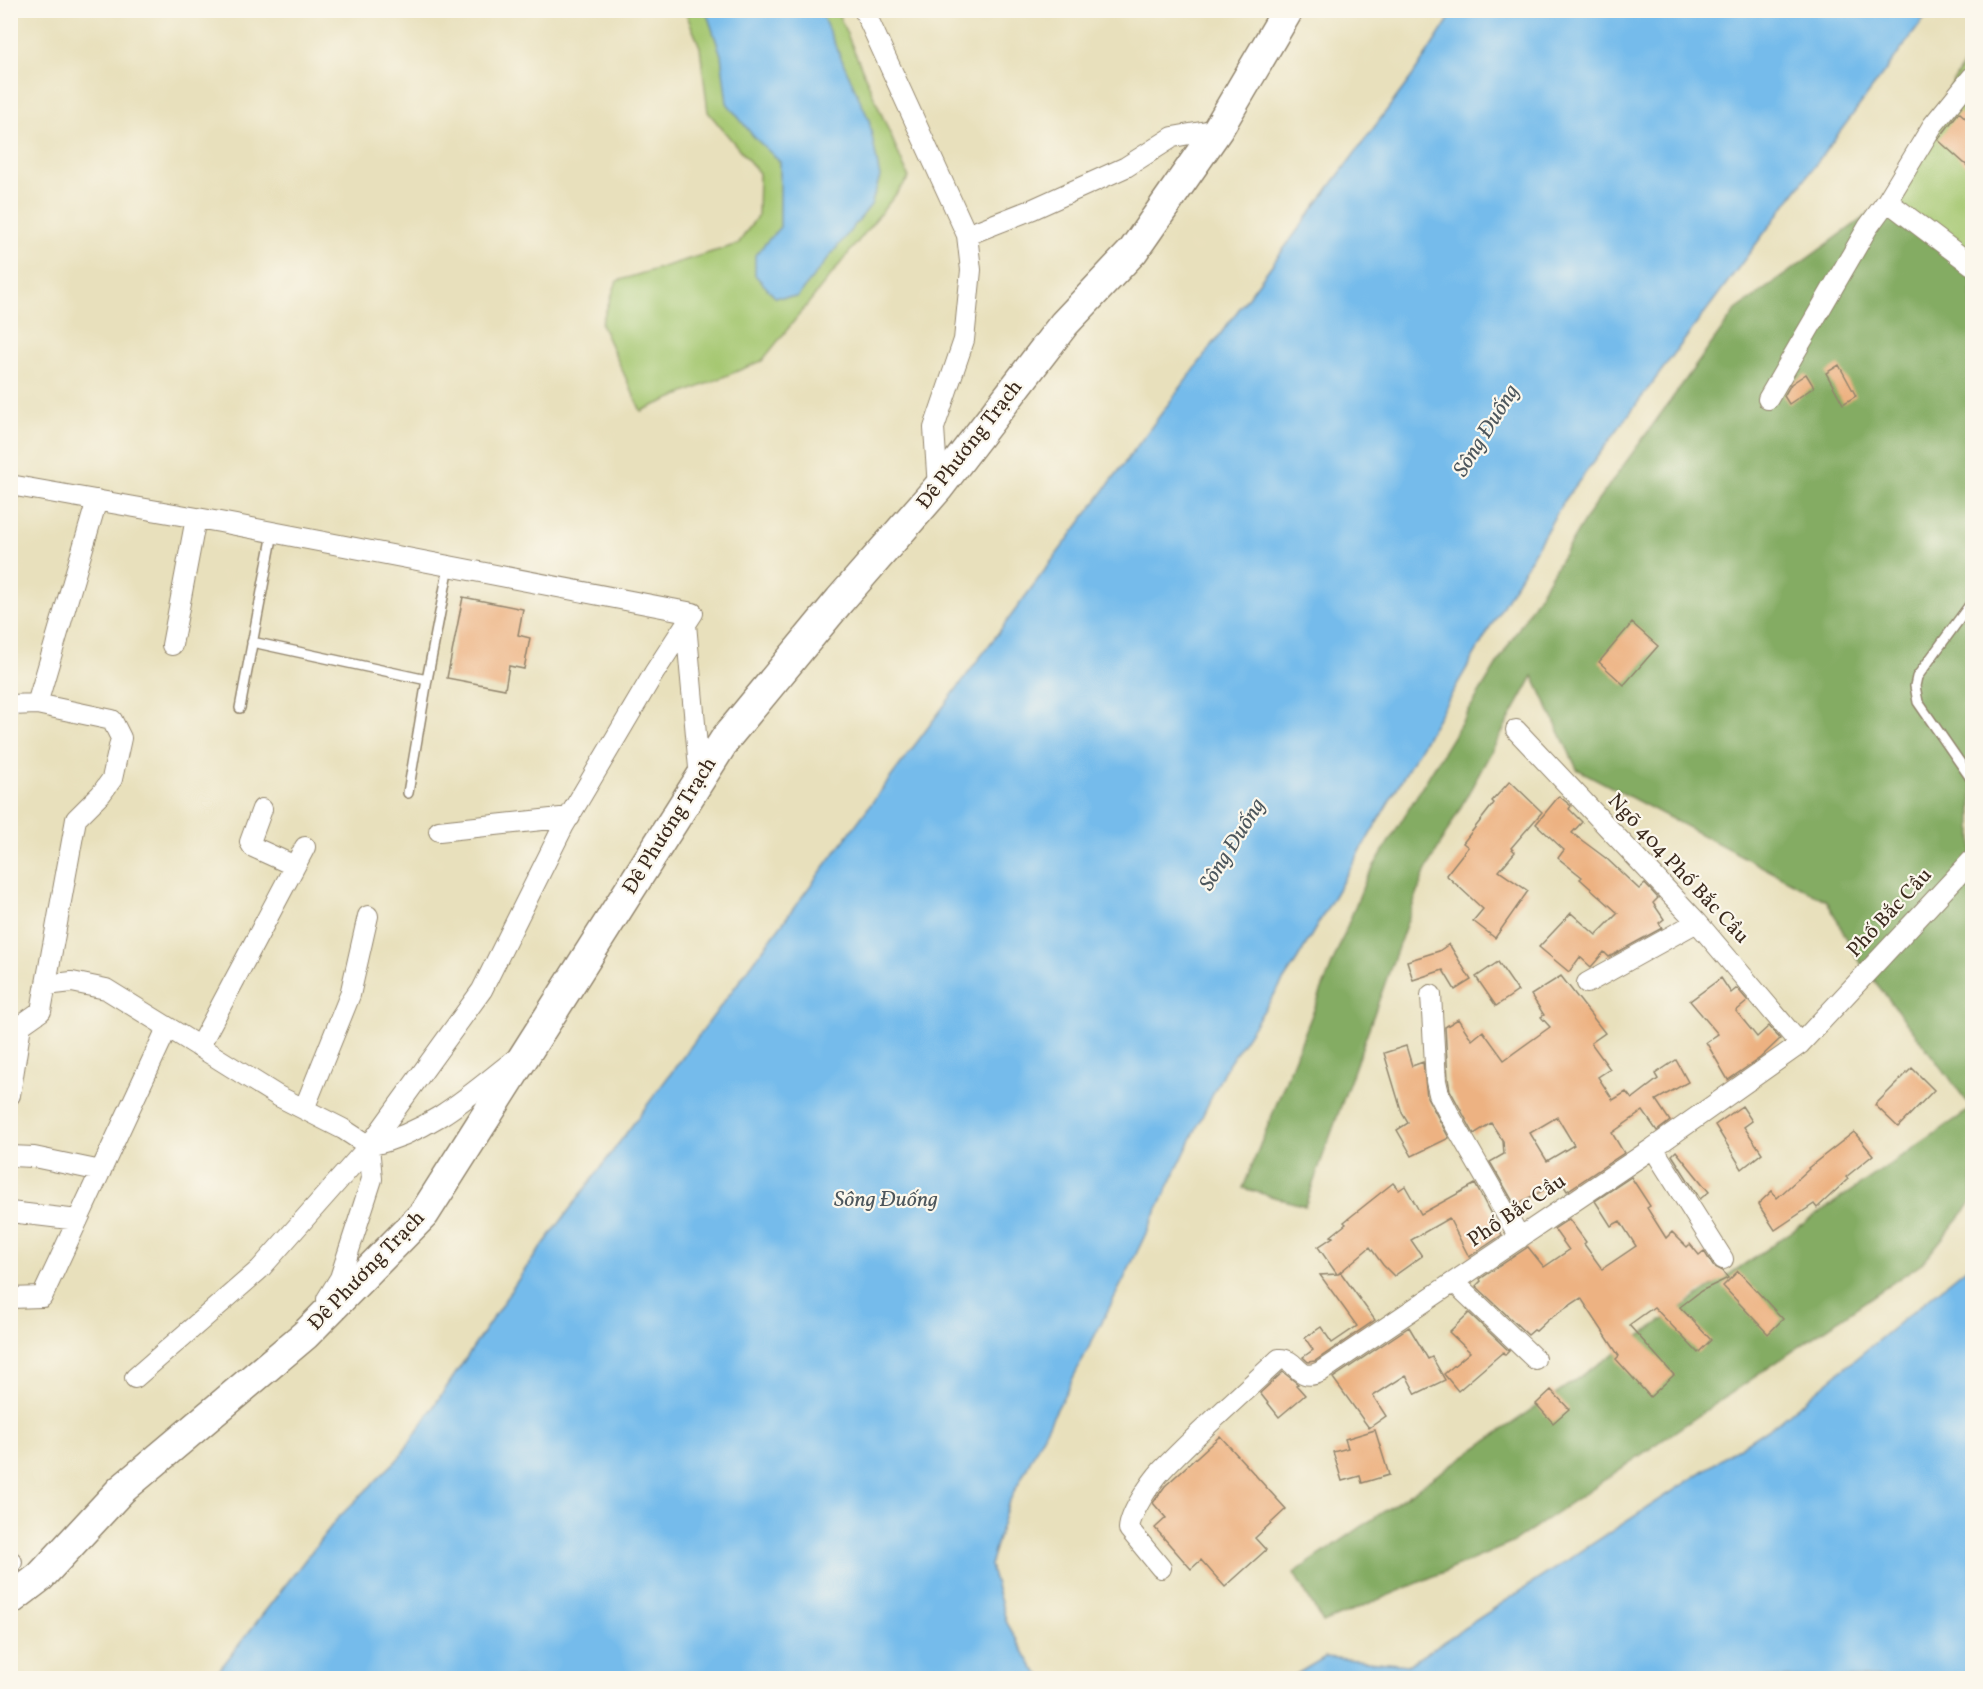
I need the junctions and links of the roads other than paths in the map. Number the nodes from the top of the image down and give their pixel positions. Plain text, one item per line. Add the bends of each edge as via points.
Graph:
1 (864, 10) edge
2 (1288, 10) edge
3 (1972, 77) edge
4 (1218, 129) junction
5 (1887, 201) junction
6 (967, 235) junction
7 (1972, 265) edge
8 (1768, 399) dead end
9 (10, 485) edge
10 (938, 488) junction
11 (97, 500) junction
12 (195, 518) junction
13 (273, 533) junction
14 (449, 566) junction
15 (1972, 602) edge
16 (686, 624) junction
17 (252, 642) junction
18 (172, 645) dead end
19 (427, 680) junction
20 (38, 704) junction
21 (10, 705) edge
22 (240, 708) dead end
23 (1516, 730) dead end
24 (700, 779) junction
25 (1972, 780) edge
26 (408, 793) dead end
27 (262, 808) dead end
28 (570, 817) junction
29 (439, 831) dead end
30 (305, 846) dead end
31 (1972, 860) edge
32 (295, 866) junction
33 (368, 916) dead end
34 (1697, 922) junction
35 (1587, 983) dead end
36 (46, 985) junction
37 (1431, 995) dead end
38 (16, 1024) edge
39 (169, 1028) junction
40 (1800, 1044) junction
41 (199, 1047) junction
42 (530, 1047) junction
43 (10, 1095) edge
44 (304, 1109) junction
45 (369, 1146) junction
46 (1653, 1148) junction
47 (10, 1156) edge
48 (101, 1171) junction
49 (10, 1212) edge
50 (78, 1220) junction
51 (1520, 1238) junction
52 (1723, 1259) dead end
53 (1455, 1283) junction
54 (10, 1298) edge
55 (305, 1335) junction
56 (1535, 1359) dead end
57 (135, 1378) dead end
58 (1161, 1568) dead end
59 (10, 1600) edge

1 - 6 street
2 - 4 main road, Đê Phương Trạch
3 - 5 street via 1933,125
4 - 6 street via 1173,137 1126,167
4 - 10 main road, Đê Phương Trạch via 1133,251 1064,324
5 - 7 street
5 - 8 street via 1853,251
6 - 10 street via 970,270 964,339 934,428
9 - 11 street
10 - 24 main road, Đê Phương Trạch via 734,729
11 - 12 street
11 - 20 street
12 - 13 street
12 - 18 street
13 - 14 street
13 - 17 lane
14 - 16 street via 693,613
14 - 19 lane
15 - 25 lane via 1917,677 1915,686 1918,702
16 - 24 street
16 - 28 street
17 - 19 lane
17 - 22 lane
19 - 26 lane
20 - 21 street
20 - 36 street via 112,720 121,738 112,779 76,819
23 - 34 street, Ngõ 404 Phố Bắc Cầu
24 - 42 main road, Đê Phương Trạch
27 - 32 street via 250,842
28 - 29 street
28 - 45 street via 482,990
30 - 32 street
31 - 40 street, Phố Bắc Cầu
32 - 41 street
33 - 44 street via 350,995
34 - 35 street
34 - 40 street, Ngõ 404 Phố Bắc Cầu
36 - 38 street via 41,1011
36 - 39 street via 72,982 106,989
37 - 51 street via 1439,1094
38 - 43 street
39 - 41 street
39 - 48 street
40 - 46 street, Phố Bắc Cầu
41 - 44 street
42 - 45 street via 459,1104 395,1140
42 - 55 main road, Đê Phương Trạch via 424,1214
44 - 45 street
45 - 55 street via 372,1179 355,1236 340,1278
45 - 57 street via 260,1269
46 - 51 street, Phố Bắc Cầu
46 - 52 street
47 - 48 street via 34,1156
48 - 50 street
49 - 50 street
50 - 54 street via 42,1297
51 - 53 street, Phố Bắc Cầu
53 - 56 street
53 - 58 street, Phố Bắc Cầu via 1315,1374 1305,1375 1287,1359 1279,1359 1161,1471 1129,1529
55 - 59 main road, Đê Phương Trạch via 122,1490 40,1577

